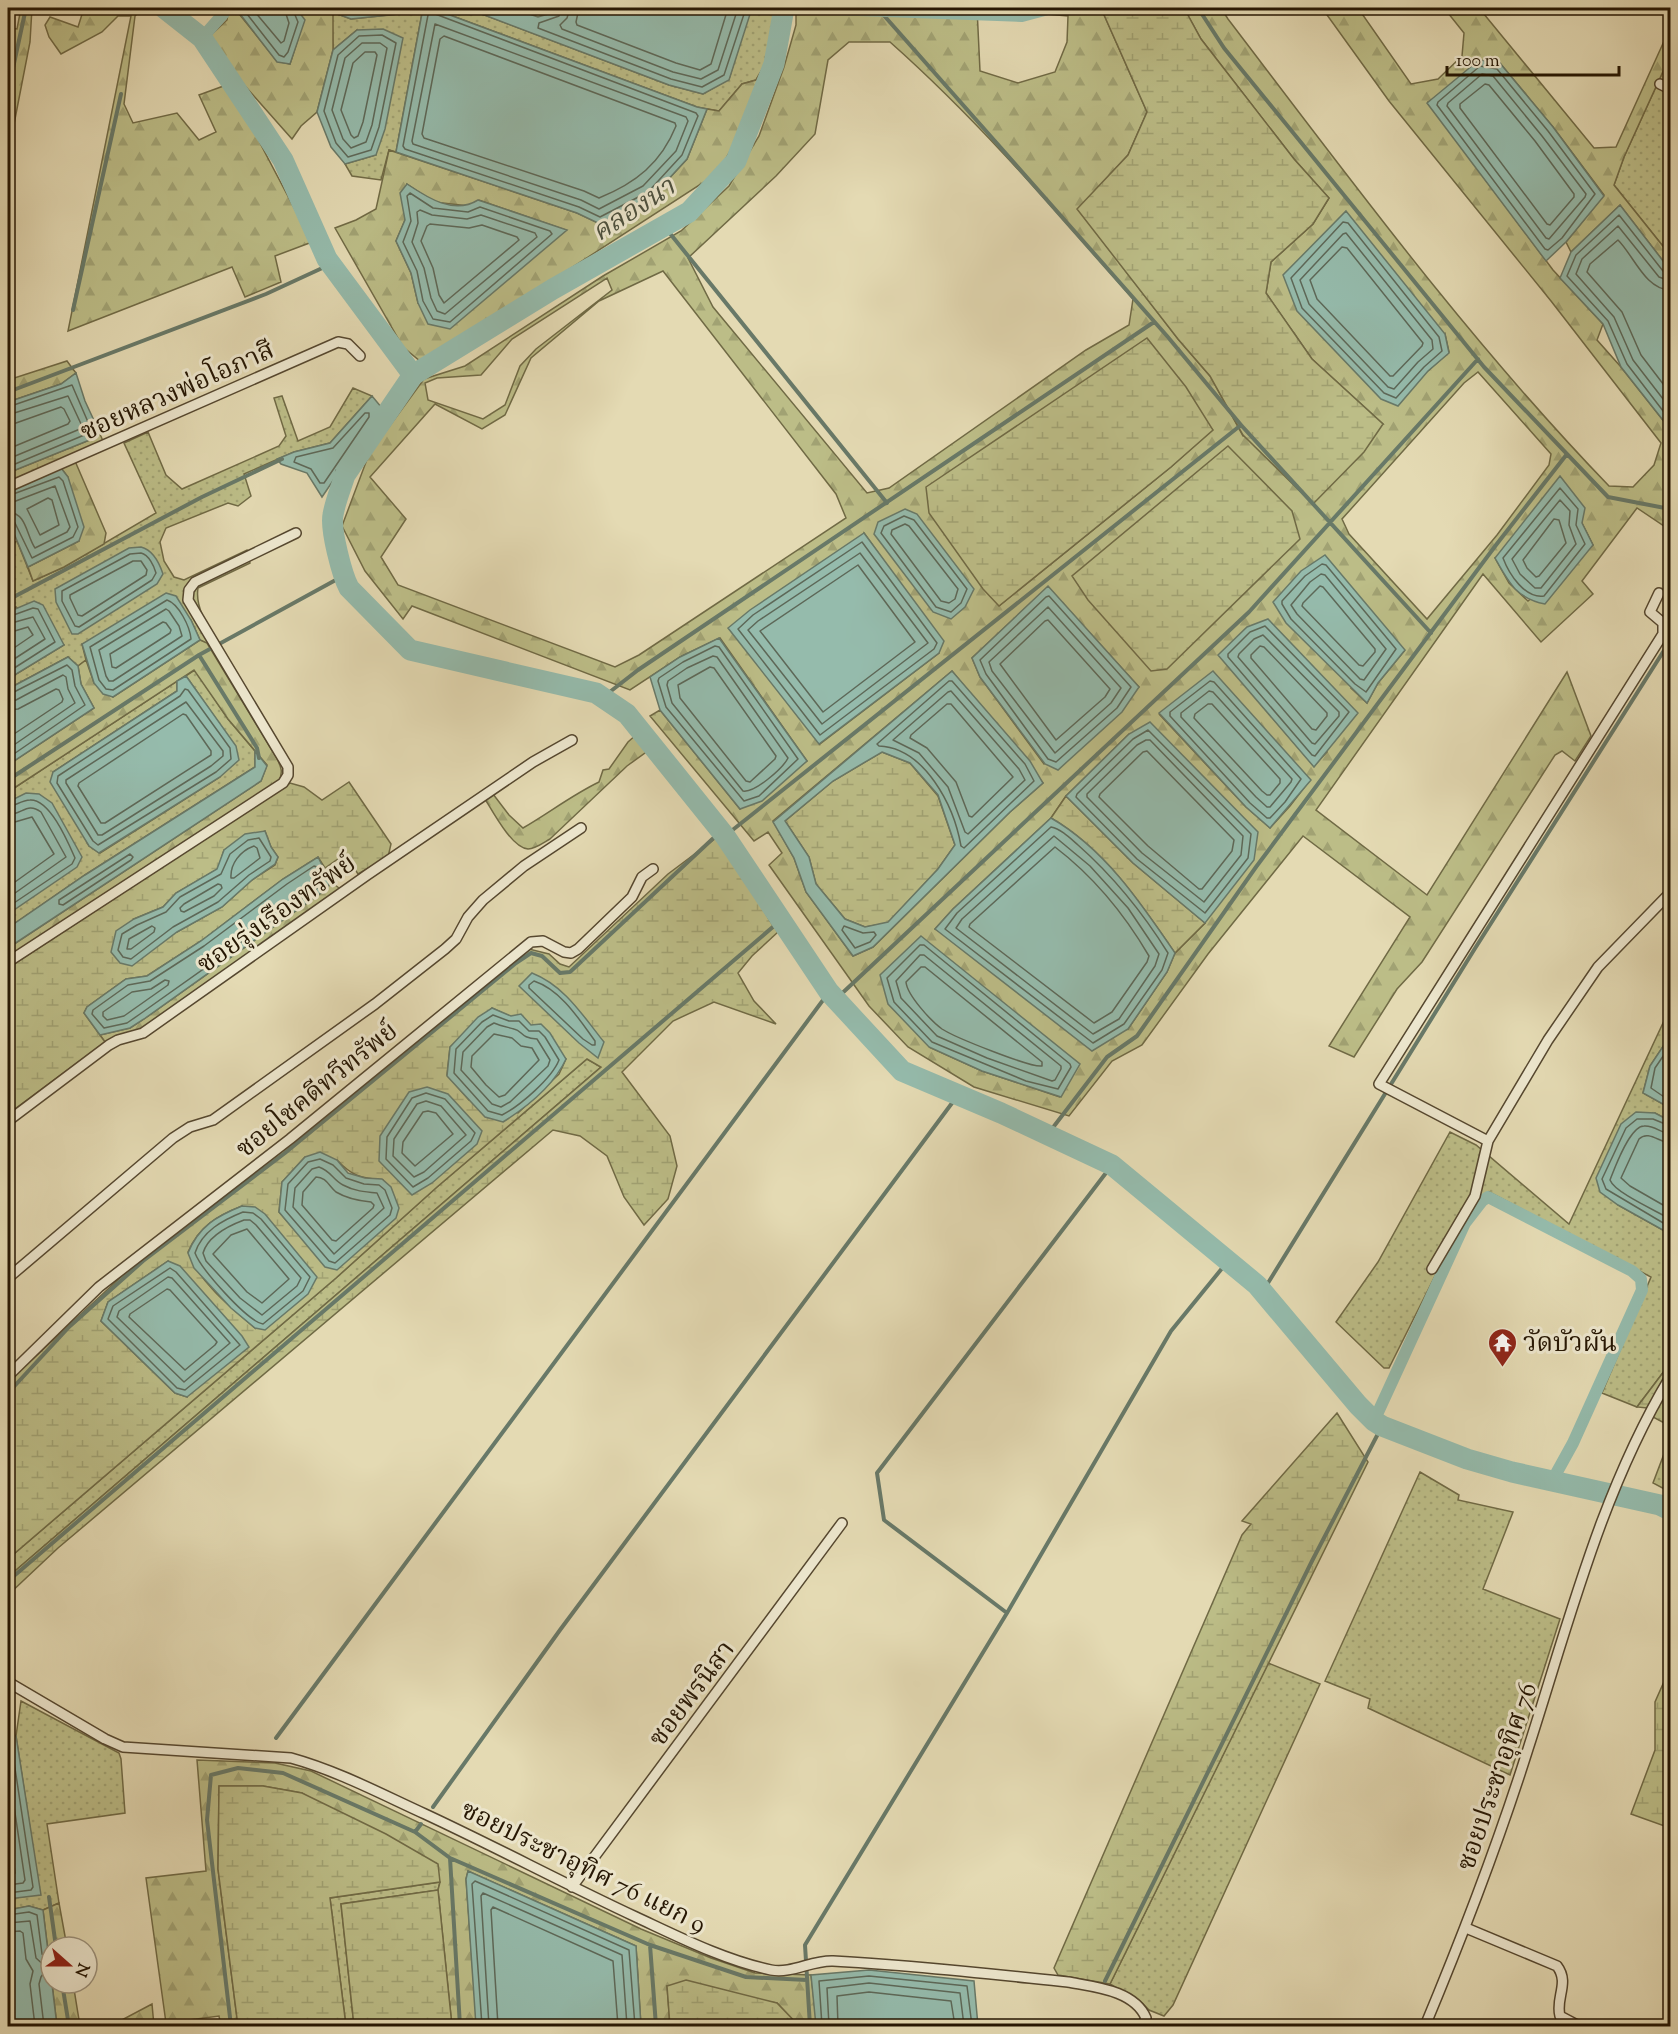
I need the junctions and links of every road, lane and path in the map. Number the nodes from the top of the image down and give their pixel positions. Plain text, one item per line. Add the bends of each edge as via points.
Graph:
1 (1660, 84) dead end
2 (1671, 89) edge
3 (360, 356) dead end
4 (8, 487) edge
5 (296, 533) dead end
6 (1659, 593) dead end
7 (572, 740) dead end
8 (580, 828) dead end
9 (653, 869) dead end
10 (1671, 892) edge
11 (8, 962) edge
12 (8, 1121) edge
13 (1488, 1142) junction
14 (1432, 1269) dead end
15 (8, 1278) edge
16 (8, 1377) edge
17 (1671, 1377) edge
18 (842, 1523) dead end
19 (8, 1682) edge
20 (572, 1887) junction
21 (1466, 1928) junction
22 (1142, 2026) edge
23 (1425, 2026) edge
24 (1579, 2026) edge

1 - 2 street
3 - 4 street, ซอยหลวงพ่อโอภาสี via 348,344 338,342
5 - 11 street via 195,582 188,600 288,767 283,783
6 - 13 street via 1650,612 1663,623 1663,634 1379,1084
7 - 12 street, ซอยรุ่งเรืองทรัพย์ via 367,874 143,1033 109,1046
8 - 15 street via 483,900 456,939 375,1004 213,1120 189,1127 173,1138
9 - 16 street, ซอยโชคดีทวีทรัพย์ via 642,877 632,897 578,949 564,952 543,940 531,942 484,978 290,1139 99,1287
10 - 13 street via 1582,987
13 - 14 street via 1475,1196
17 - 21 street, ซอยประชาอุทิศ 76 via 1631,1450 1595,1536 1508,1811
18 - 20 street, ซอยพรนิสา
19 - 20 street, ซอยประชาอุทิศ 76 แยก 9 via 123,1747 291,1758 317,1765 459,1829
20 - 22 street, ซอยประชาอุทิศ 76 แยก 9 via 688,1942 773,1970 823,1961 1068,1982 1099,1988 1135,2002 1146,2018
21 - 23 street, ซอยประชาอุทิศ 76
21 - 24 street via 1557,1966 1563,1981 1560,2016

